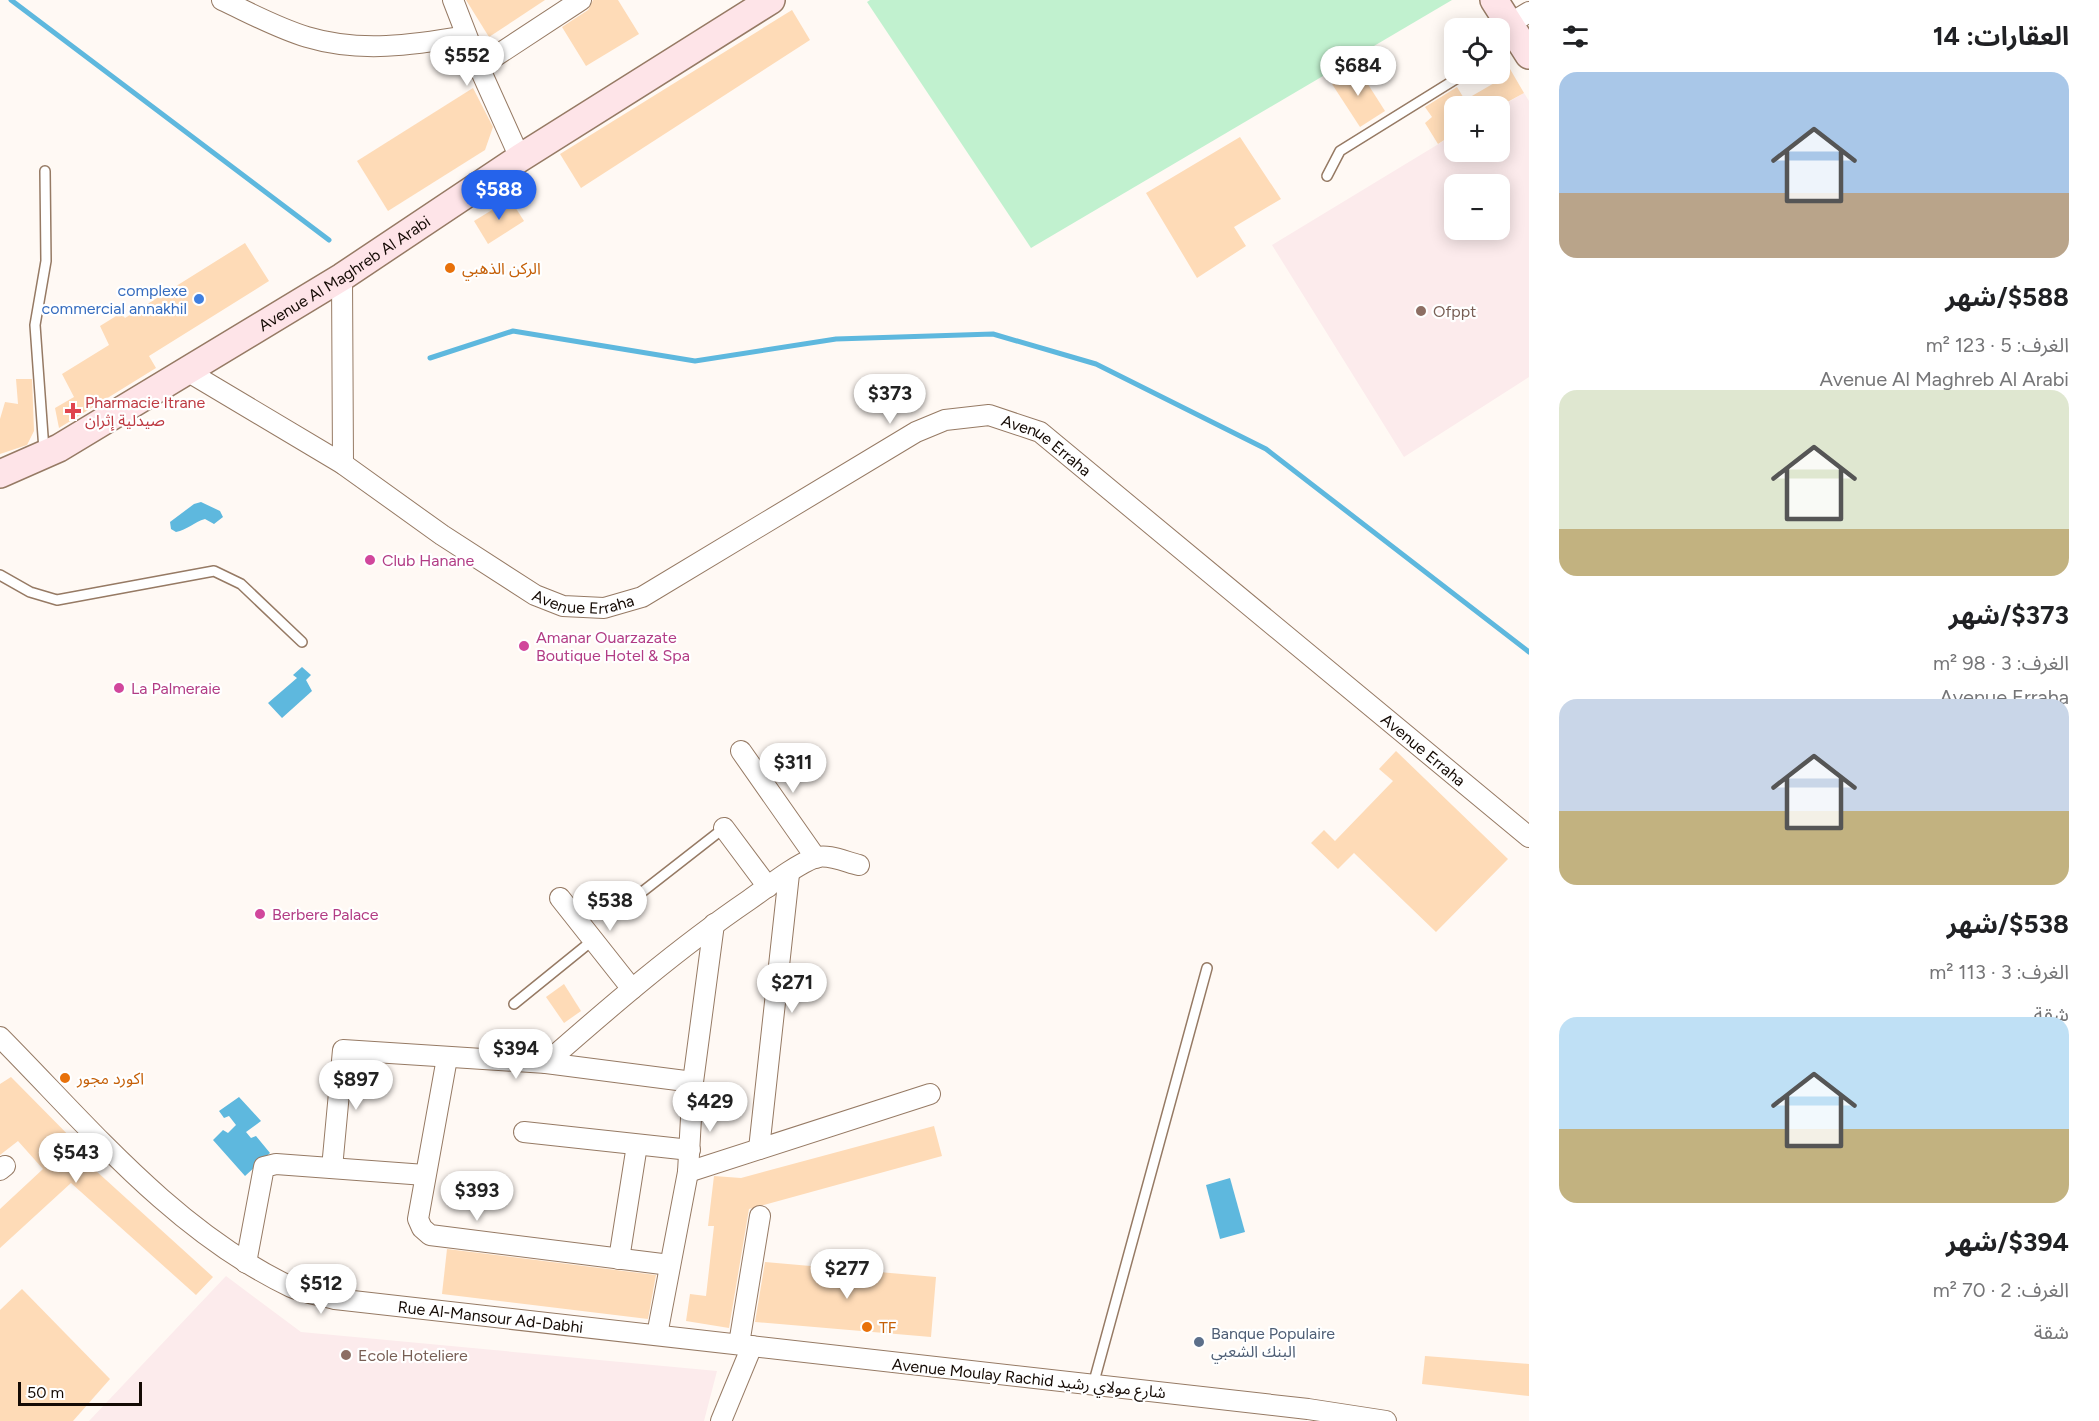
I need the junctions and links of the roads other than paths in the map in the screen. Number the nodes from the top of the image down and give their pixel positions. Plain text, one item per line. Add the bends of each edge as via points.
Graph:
1 (222, 0) edge
2 (453, 0) edge
3 (581, 0) edge
4 (771, 0) edge
5 (1494, 0) edge
6 (466, 36) junction
7 (1517, 36) edge
8 (479, 67) junction
9 (1448, 84) edge
10 (520, 158) junction
11 (45, 171) dead end
12 (1327, 176) dead end
13 (342, 277) junction
14 (187, 371) junction
15 (45, 455) junction
16 (343, 464) junction
17 (0, 474) edge
18 (0, 575) edge
19 (302, 642) dead end
20 (741, 751) dead end
21 (724, 828) joint
22 (1529, 837) edge
23 (816, 858) junction
24 (859, 865) dead end
25 (789, 874) junction
26 (768, 887) junction
27 (642, 892) dead end
28 (560, 898) dead end
29 (714, 924) junction
30 (593, 940) junction
31 (1207, 968) dead end
32 (632, 988) junction
33 (514, 1004) dead end
34 (0, 1037) edge
35 (447, 1059) junction
36 (546, 1063) junction
37 (693, 1082) junction
38 (930, 1094) dead end
39 (524, 1132) dead end
40 (637, 1145) junction
41 (759, 1149) junction
42 (690, 1150) junction
43 (332, 1168) junction
44 (688, 1172) junction
45 (425, 1176) junction
46 (760, 1216) dead end
47 (619, 1259) junction
48 (246, 1263) junction
49 (670, 1265) junction
50 (657, 1335) junction
51 (746, 1345) junction
52 (1093, 1385) junction
53 (721, 1421) edge
54 (1386, 1421) edge

1 - 6 street via 280,28 332,43 370,48 410,46
2 - 6 street
3 - 8 street
4 - 10 main road, Avenue Al Maghreb Al Arabi
5 - 7 main road
6 - 8 street
8 - 10 street
9 - 12 lane via 1340,151
10 - 13 main road, Avenue Al Maghreb Al Arabi
11 - 15 lane via 46,261 35,340
13 - 14 main road, Avenue Al Maghreb Al Arabi
13 - 16 street
14 - 15 main road, Avenue Al Maghreb Al Arabi
14 - 16 street, Avenue Erraha
15 - 17 main road, Avenue Al Maghreb Al Arabi
16 - 22 street, Avenue Erraha via 535,595 563,606 604,608 642,597 916,432 945,420 989,415 1040,432
18 - 19 lane via 30,592 57,600 214,571 241,584
20 - 23 street
21 - 26 street
21 - 27 lane
23 - 24 street
23 - 25 street
25 - 26 street
25 - 41 street
26 - 29 street
28 - 30 street
29 - 32 street
29 - 37 street
30 - 32 street
30 - 33 lane
31 - 52 lane
32 - 36 street
34 - 48 street, Rue Al-Mansour Ad-Dabhi via 184,1219
35 - 36 street
35 - 43 street via 343,1050
35 - 45 street
36 - 37 street
37 - 42 street
38 - 41 street
39 - 40 street
40 - 42 street
40 - 47 street
41 - 44 street
42 - 44 street
43 - 45 street
43 - 48 street via 276,1164 264,1167
44 - 49 street
45 - 47 street via 418,1218 430,1235
46 - 51 street
47 - 49 street
48 - 50 street, Rue Al-Mansour Ad-Dabhi via 293,1288 334,1299
49 - 50 street
50 - 51 street, Rue Al-Mansour Ad-Dabhi
51 - 52 street, Avenue Moulay Rachid شارع مولاي رشيد
51 - 53 street
52 - 54 street, Avenue Moulay Rachid شارع مولاي رشيد

